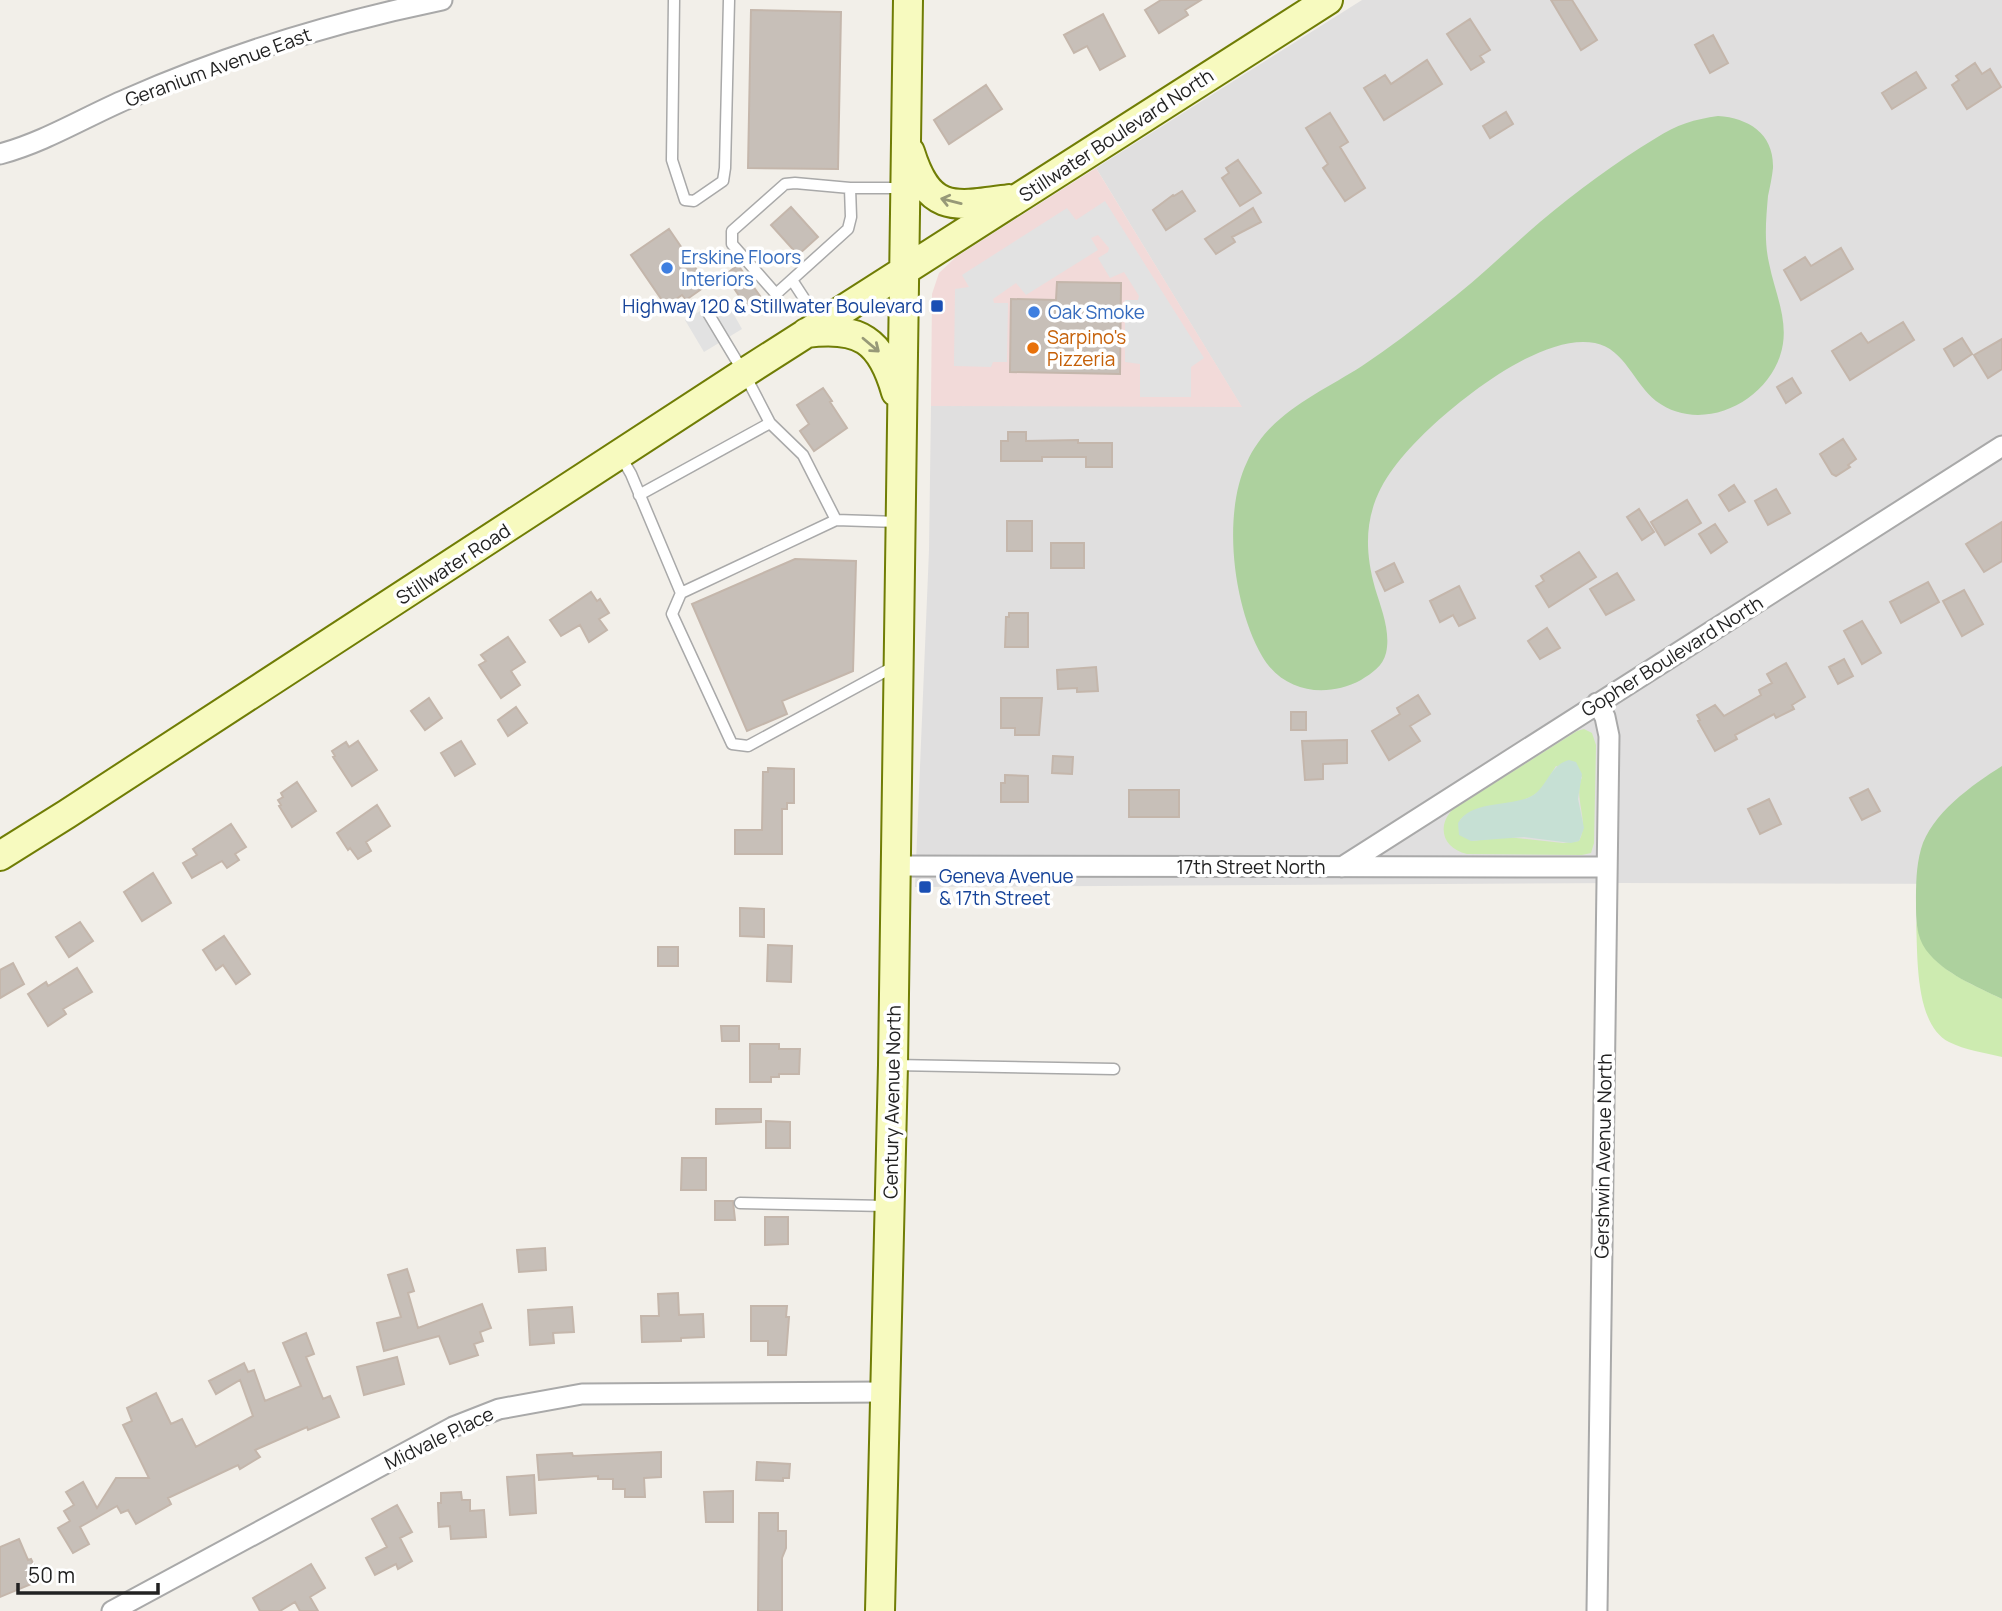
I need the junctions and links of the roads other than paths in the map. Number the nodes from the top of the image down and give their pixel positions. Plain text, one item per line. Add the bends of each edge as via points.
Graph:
1 (442, 0) edge
2 (674, 0) edge
3 (729, 0) edge
4 (908, 0) edge
5 (1328, 0) edge
6 (906, 140) junction
7 (0, 154) edge
8 (850, 188) junction
9 (905, 188) junction
10 (1018, 198) junction
11 (904, 271) junction
12 (792, 280) junction
13 (708, 313) dead end
14 (813, 328) junction
15 (744, 373) junction
16 (903, 415) junction
17 (770, 423) junction
18 (2002, 446) edge
19 (620, 455) junction
20 (639, 495) junction
21 (836, 520) junction
22 (901, 522) junction
23 (681, 593) junction
24 (899, 664) junction
25 (1597, 703) junction
26 (0, 856) edge
27 (895, 866) junction
28 (1342, 867) junction
29 (1607, 867) junction
30 (893, 1065) junction
31 (1114, 1069) dead end
32 (740, 1203) dead end
33 (890, 1206) junction
34 (885, 1392) junction
35 (112, 1611) edge
36 (880, 1611) edge
37 (1597, 1611) edge

1 - 7 street, Geranium Avenue East via 223,61
2 - 3 lane via 672,160 685,200 694,201 723,181
4 - 6 main road, Century Avenue North
5 - 10 main road, Stillwater Boulevard North
6 - 9 main road, Century Avenue North
10 -> 6 main road via 962,204 943,200 923,185
8 - 9 lane
8 - 12 lane via 848,229
8 - 12 lane via 785,184 732,231 732,244 776,294
9 - 11 main road, Century Avenue North
10 - 11 main road, Stillwater Boulevard North
11 - 14 main road, Stillwater Road
11 - 16 main road, Century Avenue North
12 - 14 lane
13 - 15 lane
14 - 15 main road, Stillwater Road
14 -> 16 main road via 858,335 872,344 887,364
15 - 17 lane
15 - 19 main road, Stillwater Road
16 - 22 main road, Century Avenue North
17 - 20 lane
17 - 21 lane via 803,455
18 - 25 street, Gopher Boulevard North
19 - 20 lane
19 - 26 main road, Stillwater Road
20 - 23 lane
21 - 22 lane
21 - 23 lane
22 - 24 main road, Century Avenue North
23 - 24 lane via 672,614 732,744 748,746
24 - 27 main road, Century Avenue North
25 - 28 street, Gopher Boulevard North
25 - 29 street, Gershwin Avenue North via 1609,736
27 - 28 street, 17th Street North
27 - 30 main road, Century Avenue North
28 - 29 street, 17th Street North
29 - 37 street, Gershwin Avenue North
30 - 31 lane
30 - 33 main road, Century Avenue North
32 - 33 lane
33 - 34 main road, Century Avenue North
34 - 35 street, Midvale Place via 582,1394 499,1409 453,1427
34 - 36 main road, Century Avenue North

